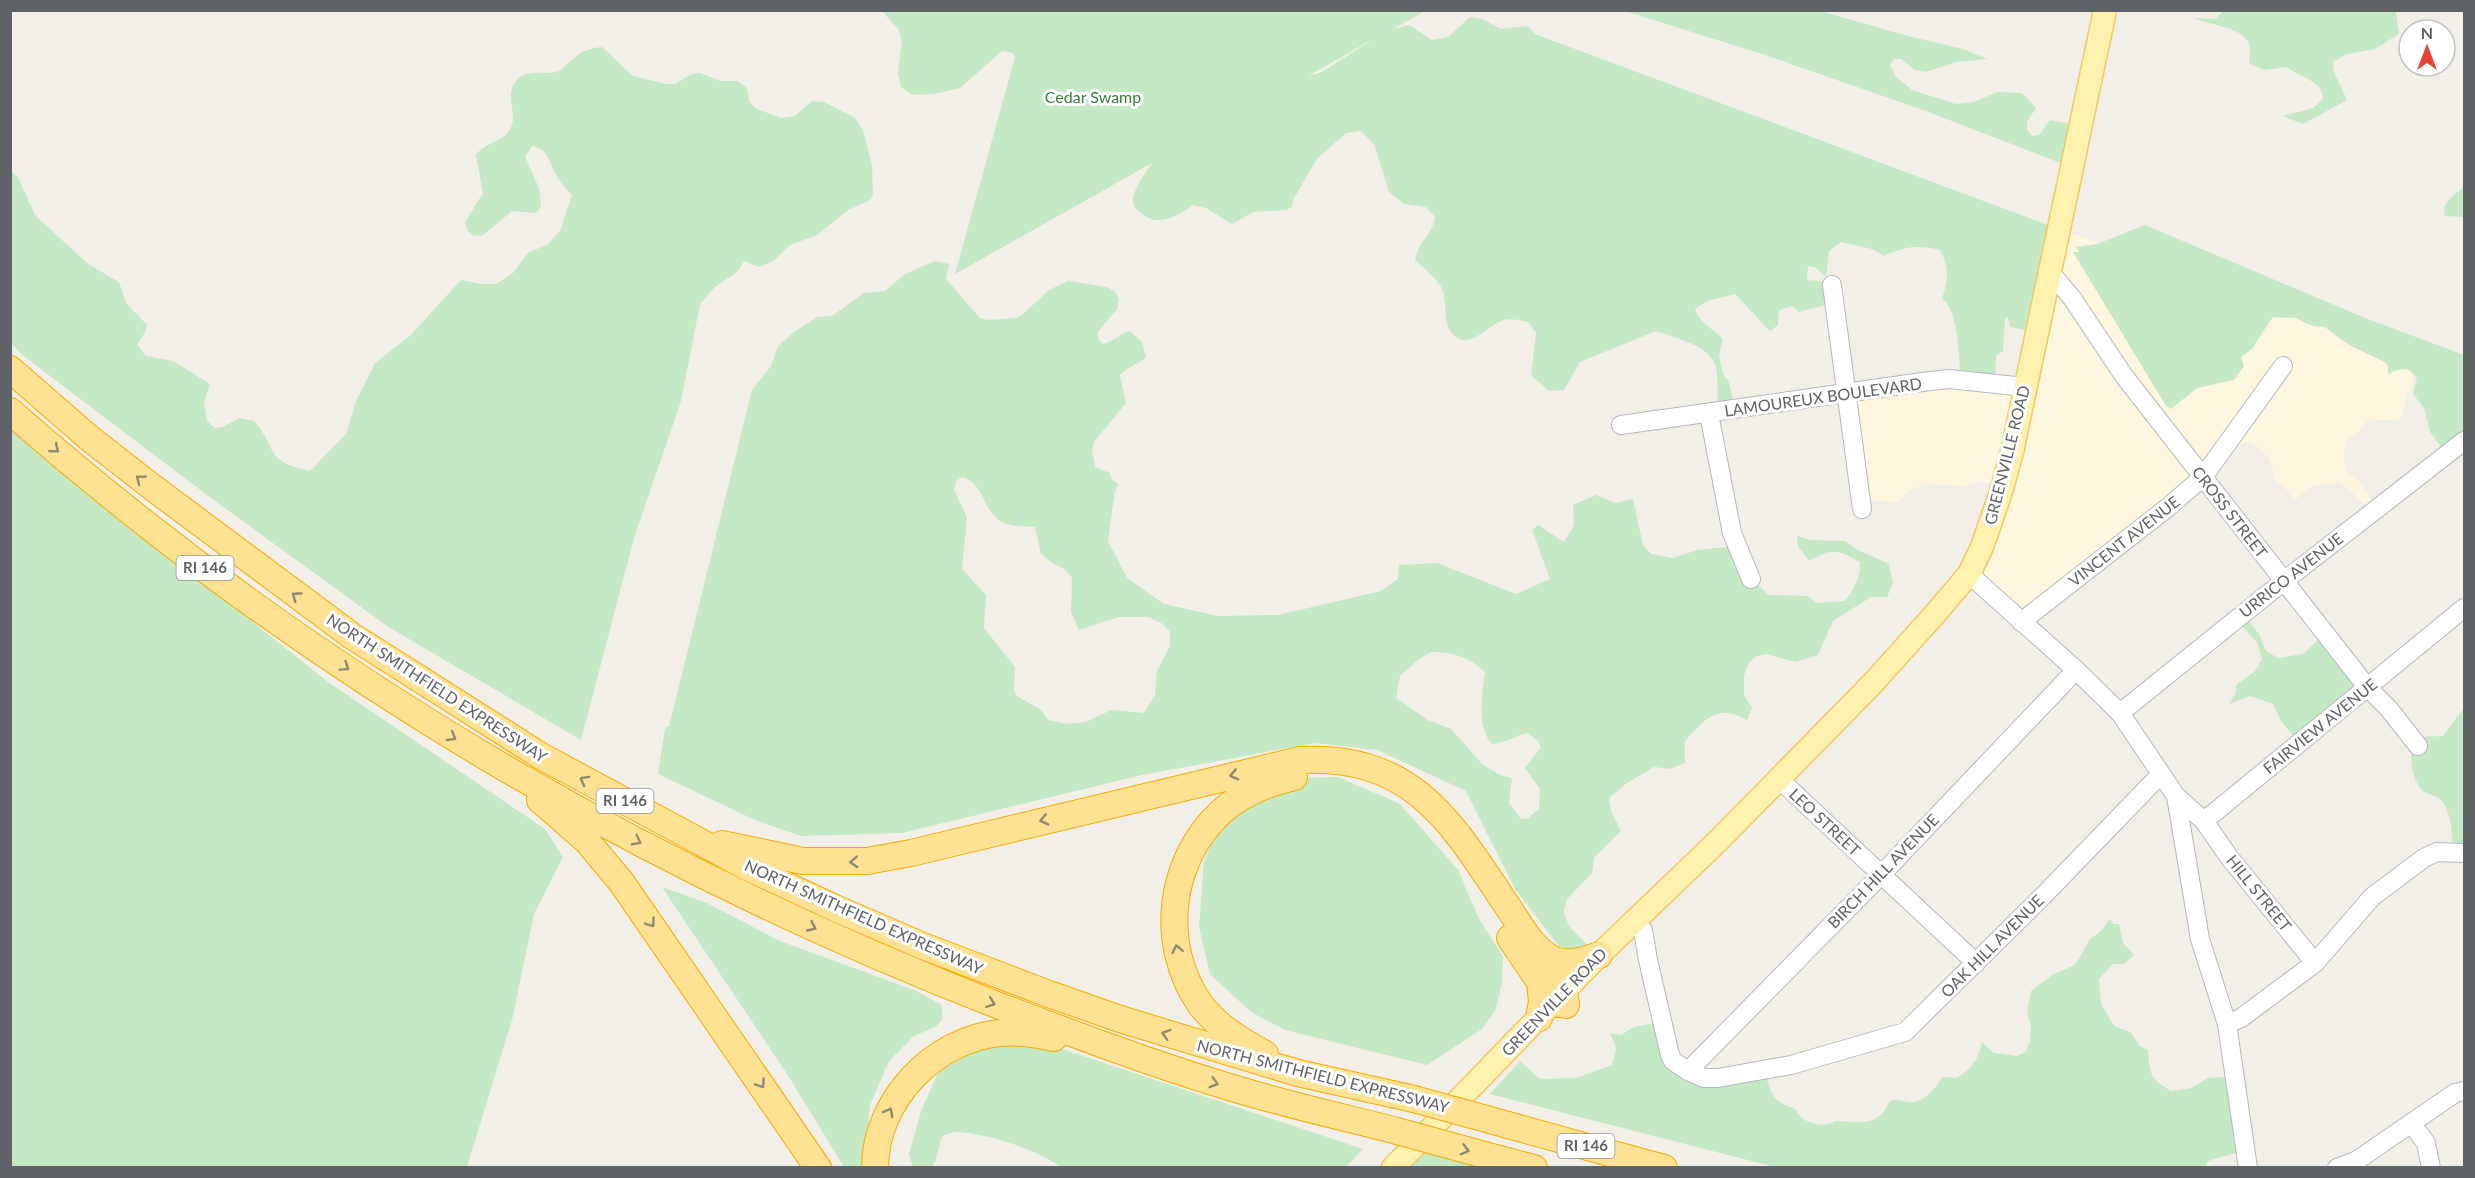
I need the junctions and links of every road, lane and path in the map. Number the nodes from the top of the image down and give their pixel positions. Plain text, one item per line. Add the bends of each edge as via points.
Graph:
1 (2105, 10) edge
2 (2050, 272) junction
3 (1832, 285) dead end
4 (2283, 366) dead end
5 (10, 369) edge
6 (2025, 387) junction
7 (1846, 393) junction
8 (10, 411) edge
9 (1709, 414) junction
10 (1621, 425) dead end
11 (2464, 441) edge
12 (2203, 477) junction
13 (1862, 509) dead end
14 (1968, 574) junction
15 (1751, 579) dead end
16 (2284, 580) junction
17 (2464, 608) edge
18 (2021, 622) junction
19 (2076, 670) junction
20 (2367, 687) junction
21 (2120, 713) junction
22 (2418, 746) dead end
23 (493, 762) junction
24 (2161, 774) junction
25 (1779, 779) junction
26 (2176, 796) junction
27 (2204, 820) junction
28 (696, 838) junction
29 (1718, 841) junction
30 (2464, 853) edge
31 (1882, 874) junction
32 (1643, 930) junction
33 (1543, 954) junction
34 (1599, 956) junction
35 (1976, 963) junction
36 (2315, 963) junction
37 (1553, 1000) junction
38 (2227, 1024) junction
39 (1125, 1053) junction
40 (1688, 1071) junction
41 (1323, 1078) junction
42 (2464, 1091) edge
43 (2411, 1123) junction
44 (818, 1167) edge
45 (875, 1167) edge
46 (1393, 1167) edge
47 (1408, 1167) edge
48 (1534, 1167) edge
49 (1664, 1167) edge
50 (2248, 1167) edge
51 (2337, 1167) edge
52 (2431, 1167) edge

1 - 2 main road, GREENVILLE ROAD
2 - 6 main road, GREENVILLE ROAD
2 - 12 street, CROSS STREET
3 - 7 street
4 - 12 street, VINCENT AVENUE
28 -> 5 highway, NORTH SMITHFIELD EXPRESSWAY / RI 146 via 541,756 352,636 152,487
6 - 7 street, LAMOUREUX BOULEVARD via 1949,379
6 - 14 main road, GREENVILLE ROAD via 2001,492
7 - 9 street, LAMOUREUX BOULEVARD
7 - 13 street
8 -> 23 highway, NORTH SMITHFIELD EXPRESSWAY / RI 146 via 216,578 339,664
9 - 10 street, LAMOUREUX BOULEVARD
9 - 15 street via 1732,533
11 - 16 street, URRICO AVENUE
12 - 16 street, CROSS STREET
12 - 18 street, VINCENT AVENUE
14 - 18 street
14 - 25 main road, GREENVILLE ROAD via 1872,684
16 - 20 street, CROSS STREET
16 - 21 street, URRICO AVENUE
17 - 20 street, FAIRVIEW AVENUE
18 - 19 street
19 - 21 street
19 - 31 street, BIRCH HILL AVENUE
20 - 22 street, CROSS STREET
20 - 27 street, FAIRVIEW AVENUE
21 - 24 street
23 -> 39 highway, NORTH SMITHFIELD EXPRESSWAY / RI 146 via 609,827 786,915 915,973
23 -> 44 highway via 587,842 622,883
24 - 26 street
24 - 35 street, OAK HILL AVENUE
25 - 29 main road, GREENVILLE ROAD
25 - 31 street, LEO STREET
26 - 27 street
26 - 38 street via 2200,939
27 - 36 street, HILL STREET
33 -> 28 highway via 1429,801 1384,772 1340,760 1300,760 867,861 803,861
41 -> 28 highway, NORTH SMITHFIELD EXPRESSWAY / RI 146 via 1202,1046 992,973 835,908
29 - 32 main road, GREENVILLE ROAD
29 - 34 main road, GREENVILLE ROAD
30 - 36 street via 2437,852 2424,858 2372,897
31 - 35 street, LEO STREET
31 - 40 street, BIRCH HILL AVENUE
32 - 37 main road, GREENVILLE ROAD
32 - 40 street via 1666,1046 1673,1060
33 - 34 highway via 1565,962
33 - 37 highway
34 - 37 main road, GREENVILLE ROAD
35 - 40 street, OAK HILL AVENUE via 1905,1032 1791,1065 1718,1078 1704,1078
36 - 38 street via 2241,1018
41 -> 37 highway via 1243,1042 1215,1021 1180,965 1174,920 1179,880 1191,852 1222,811 1268,785 1294,777 1338,776 1377,787 1410,806 1430,825
37 - 46 main road, GREENVILLE ROAD
37 - 47 main road, GREENVILLE ROAD
38 - 50 street
45 -> 39 highway via 884,1121 902,1089 922,1067 958,1045 990,1034 1029,1033
39 -> 48 highway, NORTH SMITHFIELD EXPRESSWAY / RI 146, bridge via 1240,1091
41 - 49 highway, NORTH SMITHFIELD EXPRESSWAY / RI 146, bridge
42 - 43 street
43 - 51 street via 2356,1161
43 - 52 street via 2426,1143

